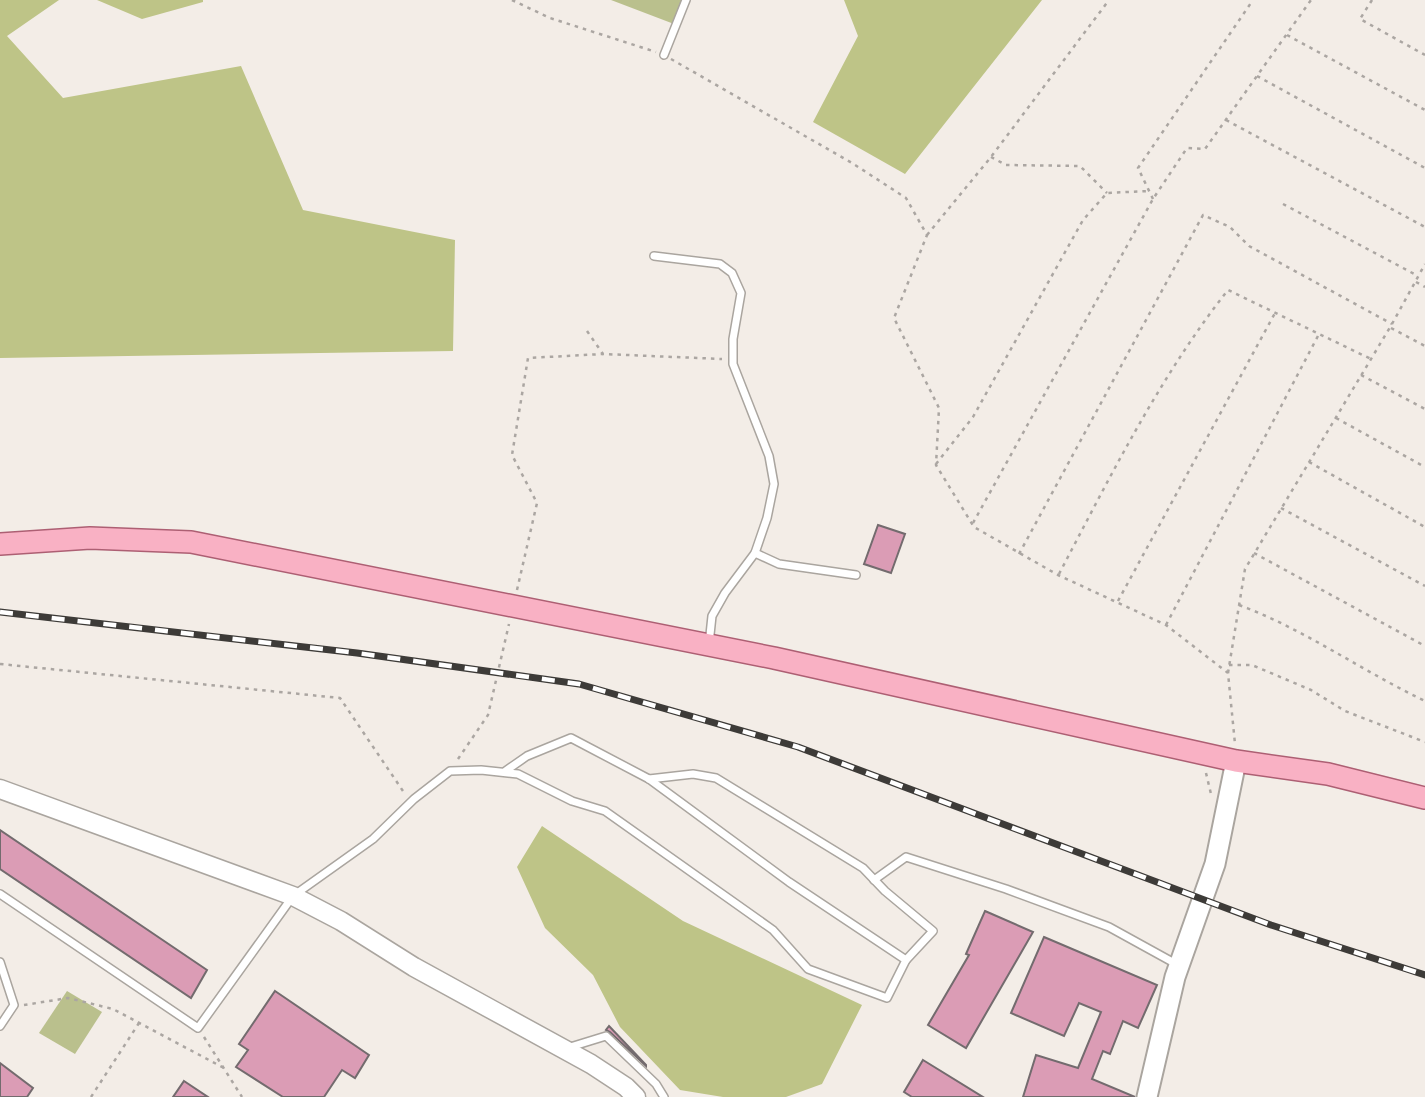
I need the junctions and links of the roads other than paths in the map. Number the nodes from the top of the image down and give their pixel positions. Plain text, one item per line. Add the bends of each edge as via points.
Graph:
1 (686, 0) edge
2 (664, 55) road end
3 (654, 256) dead end
4 (0, 544) edge
5 (755, 553) junction
6 (856, 575) dead end
7 (709, 644) junction
8 (1236, 761) junction
9 (504, 772) junction
10 (649, 779) junction
11 (0, 789) edge
12 (1425, 798) edge
13 (874, 880) junction
14 (0, 894) edge
15 (293, 896) junction
16 (906, 960) junction
17 (0, 962) edge
18 (1179, 965) junction
19 (0, 1026) edge
20 (564, 1048) junction
21 (636, 1097) edge
22 (664, 1097) edge
23 (1147, 1097) edge

1 - 2 lane
3 - 5 lane via 720,264 732,273 741,293 733,360 769,456 774,484
4 - 7 main road via 90,538 191,542
5 - 6 lane via 779,564
5 - 7 lane via 712,616
7 - 8 main road
8 - 12 main road via 1328,774
8 - 18 main road via 1215,864
9 - 10 lane via 527,756 571,738
9 - 15 lane via 450,771 373,839
9 - 16 lane via 604,811 774,930 808,969 887,998
10 - 13 lane via 693,774 716,778 863,867
10 - 16 lane via 789,882
11 - 15 street
13 - 16 lane via 933,931
13 - 18 lane via 906,858 1006,888 1109,927
14 - 15 lane via 198,1028
15 - 20 street
17 - 19 lane via 13,1007
18 - 23 main road
20 - 21 street
20 - 22 lane via 606,1036

